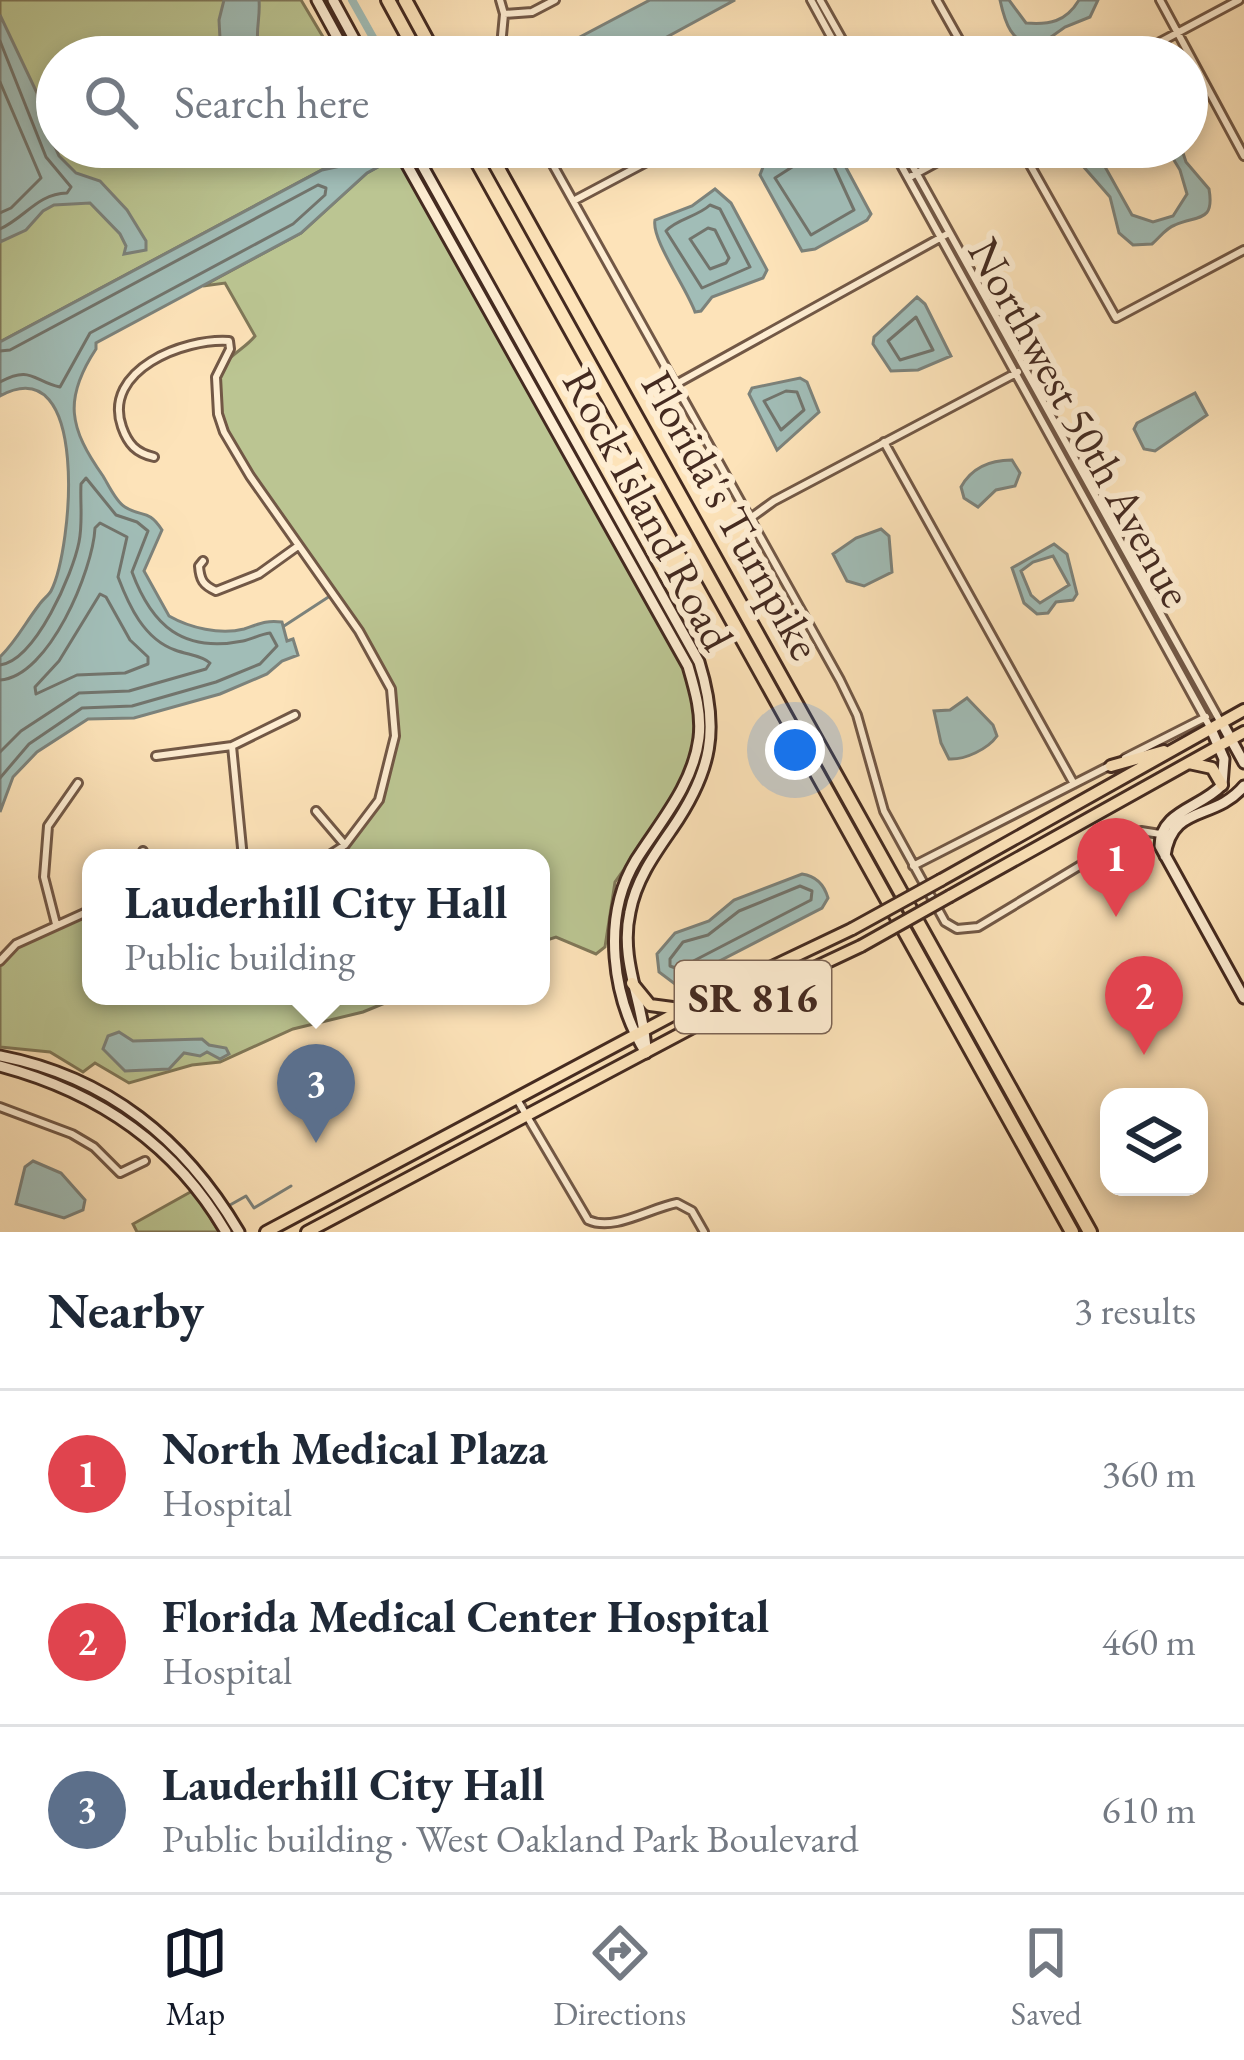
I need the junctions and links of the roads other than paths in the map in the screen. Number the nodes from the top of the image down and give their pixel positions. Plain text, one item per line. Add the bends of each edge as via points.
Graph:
1 (317, 0) edge
2 (333, 0) edge
3 (388, 0) edge
4 (405, 0) edge
5 (500, 0) edge
6 (555, 0) edge
7 (811, 0) edge
8 (820, 0) edge
9 (937, 0) edge
10 (1160, 0) edge
11 (1240, 0) edge
12 (504, 14) junction
13 (1178, 32) junction
14 (337, 36) edge
15 (353, 36) edge
16 (408, 36) edge
17 (425, 36) edge
18 (502, 36) edge
19 (834, 36) edge
20 (837, 36) edge
21 (957, 36) edge
22 (1171, 36) edge
23 (1180, 36) edge
24 (1208, 88) edge
25 (1244, 156) edge
26 (409, 168) edge
27 (424, 168) edge
28 (481, 168) edge
29 (498, 168) edge
30 (556, 168) edge
31 (635, 168) edge
32 (906, 168) edge
33 (909, 168) edge
34 (927, 168) edge
35 (1032, 168) edge
36 (912, 176) junction
37 (575, 200) junction
38 (945, 236) junction
39 (1244, 250) edge
40 (1020, 370) junction
41 (678, 383) junction
42 (884, 442) junction
43 (154, 458) dead end
44 (1085, 487) junction
45 (752, 517) junction
46 (1120, 538) junction
47 (1111, 543) junction
48 (299, 545) junction
49 (203, 561) dead end
50 (1148, 591) junction
51 (1140, 596) junction
52 (1244, 710) edge
53 (295, 715) dead end
54 (1213, 723) junction
55 (1244, 733) edge
56 (1231, 740) junction
57 (1184, 744) junction
58 (232, 746) junction
59 (1219, 747) junction
60 (156, 756) dead end
61 (1190, 763) junction
62 (1244, 763) edge
63 (1111, 766) junction
64 (78, 783) dead end
65 (1074, 784) junction
66 (1222, 784) junction
67 (1242, 790) edge
68 (316, 811) dead end
69 (1160, 834) junction
70 (345, 845) junction
71 (242, 849) edge
72 (339, 849) edge
73 (1165, 856) junction
74 (913, 866) junction
75 (82, 913) edge
76 (56, 923) junction
77 (0, 962) edge
78 (632, 982) junction
79 (1244, 998) edge
80 (683, 1009) junction
81 (640, 1032) junction
82 (646, 1053) junction
83 (0, 1056) edge
84 (0, 1066) edge
85 (516, 1098) junction
86 (0, 1107) edge
87 (527, 1117) junction
88 (146, 1133) junction
89 (165, 1137) junction
90 (145, 1161) dead end
91 (226, 1232) edge
92 (239, 1232) edge
93 (266, 1232) edge
94 (307, 1232) edge
95 (704, 1232) edge
96 (1072, 1232) edge
97 (1090, 1232) edge

1 - 14 main road
2 - 15 main road
3 - 16 highway
4 - 17 highway
5 - 12 street
6 - 12 street
7 - 19 street
8 - 20 street
9 - 21 street
10 - 13 street
11 - 13 street
12 - 18 street
13 - 22 street
13 - 23 street
24 - 25 street
26 - 81 main road, Rock Island Road via 688,666 697,697 693,763 632,868 617,915 617,970
27 - 78 main road, Rock Island Road via 699,662 709,694 711,746 699,783 634,894 626,942
28 - 96 highway, Florida's Turnpike
29 - 97 highway, Florida's Turnpike
30 - 37 street
31 - 37 street
32 - 36 street, Northwest 50th Avenue
33 - 36 street, Northwest 50th Avenue
34 - 36 street
35 - 39 street via 1117,318
36 - 38 street, Northwest 50th Avenue
37 - 41 street
38 - 40 street, Northwest 50th Avenue
38 - 41 street
40 - 42 street
40 - 44 street, Northwest 50th Avenue
41 - 45 street
42 - 45 street
42 - 65 street
43 - 48 street via 126,440 118,415 123,387 187,345 229,341 216,377 224,432
44 - 46 street, Northwest 50th Avenue
44 - 47 street, Northwest 50th Avenue
45 - 74 street via 857,715 884,812
46 - 47 street
46 - 50 street, Northwest 50th Avenue
47 - 51 street, Northwest 50th Avenue
48 - 49 street via 260,574 216,591 200,577
48 - 70 street via 391,689 391,765 379,800
50 - 51 street
50 - 54 street, Northwest 50th Avenue
51 - 54 street, Northwest 50th Avenue
52 - 54 main road, SR 816
53 - 58 street
54 - 56 main road
54 - 57 main road, SR 816
54 - 59 main road
54 - 63 street
55 - 56 main road, SR 816
56 - 59 main road, SR 816
56 - 62 main road
57 - 63 main road
57 - 80 main road, SR 816, bridge via 852,929
58 - 60 street
58 - 71 street
59 - 61 main road, SR 816
59 - 66 main road
61 - 66 main road via 1212,768
61 - 82 main road, SR 816, bridge via 862,946
63 - 65 street
64 - 76 street via 48,826 44,877
65 - 74 street
66 - 69 main road
67 - 73 main road via 1176,824
68 - 70 street
69 - 73 main road
69 - 74 street via 1129,836 967,930 940,916
70 - 72 street
73 - 79 main road
75 - 76 street
76 - 77 street
78 - 80 main road via 650,1005
78 - 81 main road, Rock Island Road
80 - 81 main road, SR 816
81 - 82 main road, Rock Island Road
81 - 85 main road, SR 816
82 - 87 main road, SR 816
83 - 89 main road via 96,1088
84 - 88 main road via 88,1097
85 - 87 street
85 - 93 main road, SR 816
86 - 90 street via 73,1134 120,1173
87 - 94 main road, SR 816
87 - 95 street via 587,1220 610,1224 677,1203
88 - 89 main road
88 - 91 main road
89 - 92 main road

